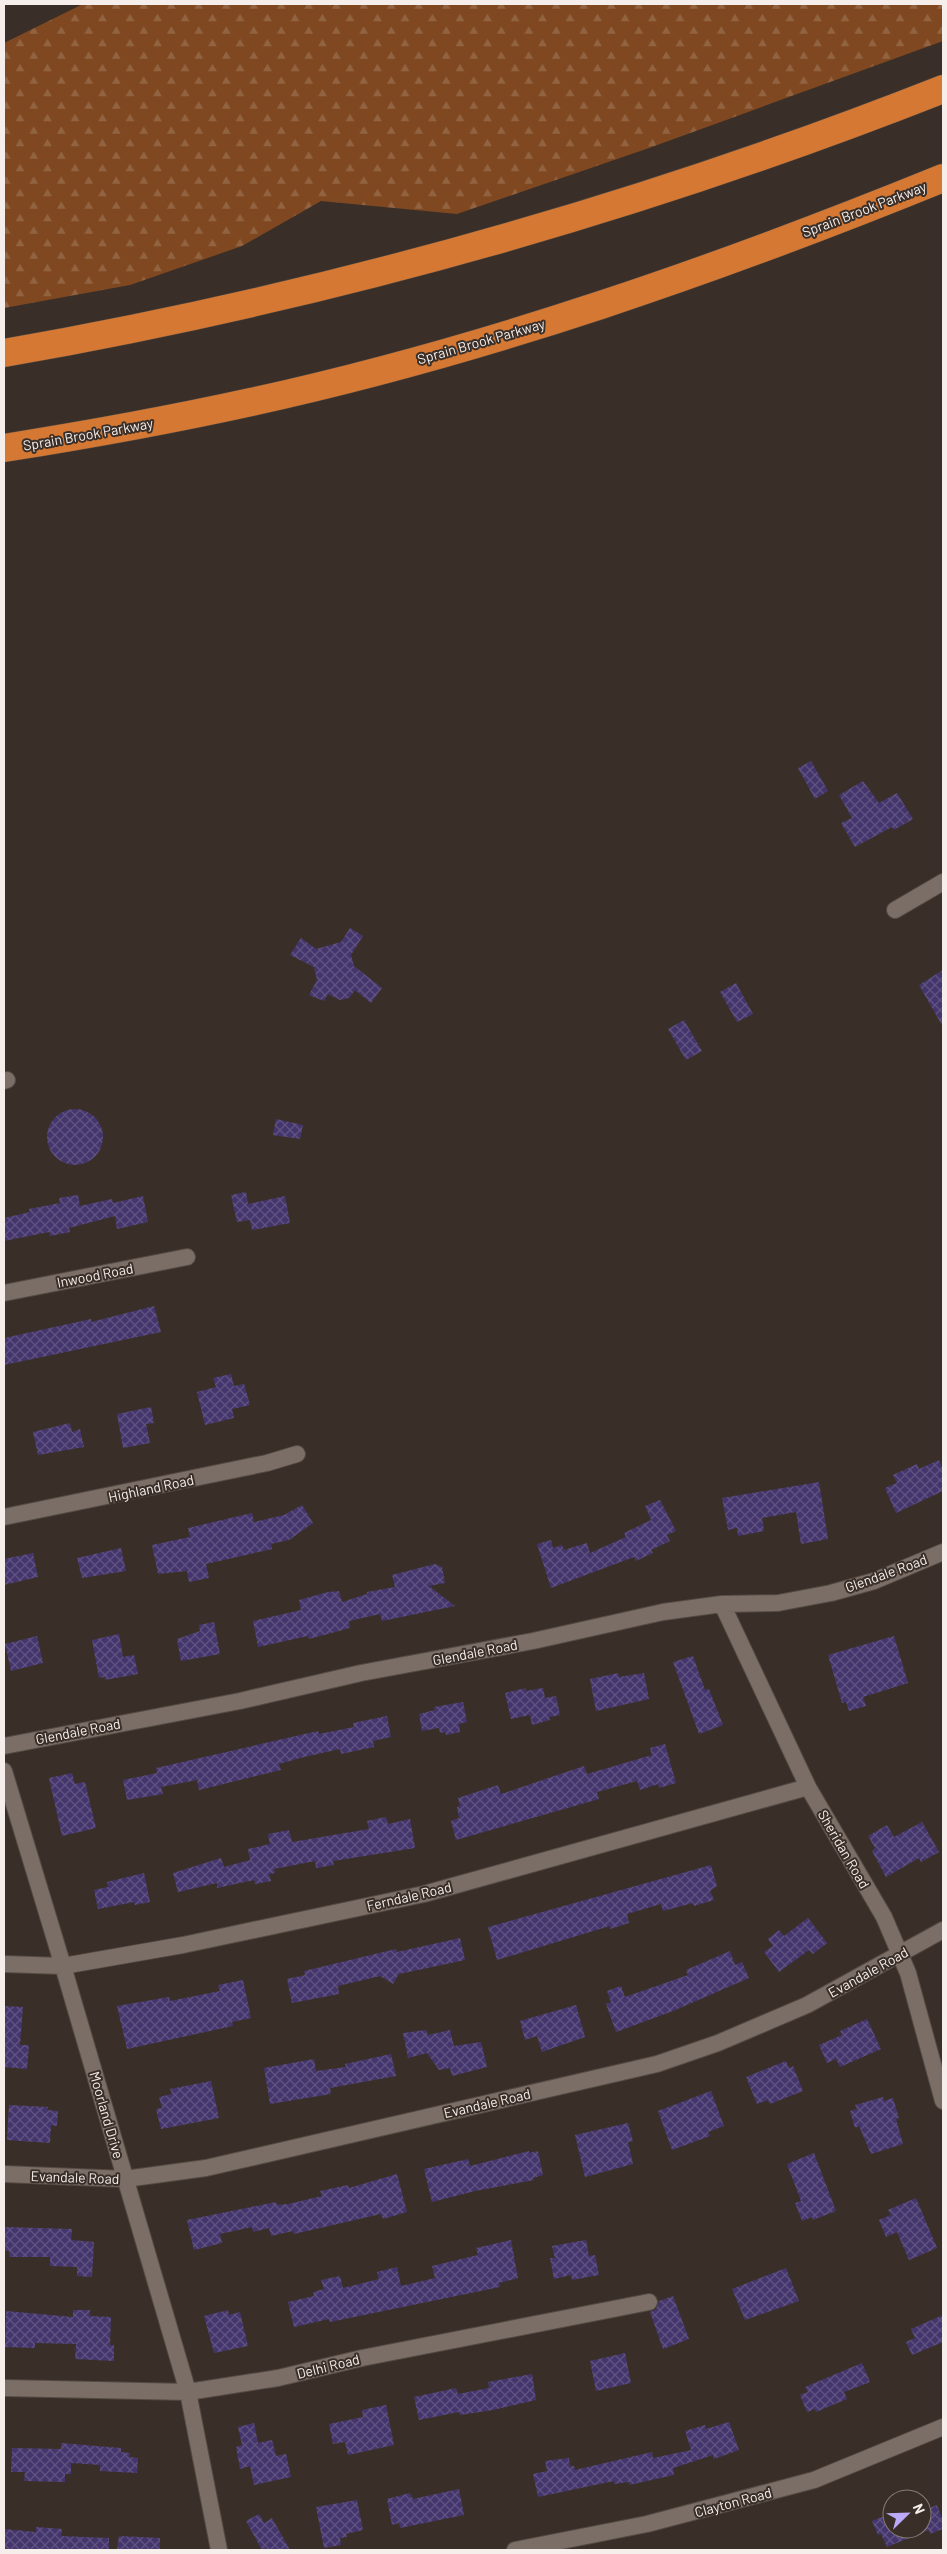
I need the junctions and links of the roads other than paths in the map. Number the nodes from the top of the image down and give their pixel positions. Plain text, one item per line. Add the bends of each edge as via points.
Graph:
1 (943, 89) edge
2 (943, 178) edge
3 (4, 353) edge
4 (4, 448) edge
5 (943, 882) edge
6 (896, 910) dead end
7 (187, 1257) dead end
8 (4, 1293) edge
9 (297, 1454) dead end
10 (4, 1517) edge
11 (943, 1552) edge
12 (722, 1604) junction
13 (4, 1746) edge
14 (4, 1771) edge
15 (808, 1787) junction
16 (943, 1930) edge
17 (900, 1955) junction
18 (4, 1964) edge
19 (64, 1966) junction
20 (943, 2101) edge
21 (4, 2174) edge
22 (125, 2179) junction
23 (649, 2302) dead end
24 (4, 2388) edge
25 (188, 2392) junction
26 (943, 2428) edge
27 (219, 2550) edge
28 (515, 2550) edge

1 - 3 highway via 737,164 478,245 242,304
2 - 4 highway, Sprain Brook Parkway via 709,268 450,351 252,402
5 - 6 street
7 - 8 street, Inwood Road
9 - 10 street, Highland Road
11 - 12 street, Glendale Road via 874,1581 831,1593 778,1603
12 - 13 street, Glendale Road via 662,1612 533,1641 360,1673 240,1701
12 - 15 street, Sheridan Road
14 - 19 street, Moorland Drive
15 - 17 street, Sheridan Road via 884,1917
15 - 19 street, Ferndale Road via 424,1894 183,1945
16 - 17 street, Evandale Road
17 - 20 street, Sheridan Road
17 - 22 street, Evandale Road via 807,2005 718,2043 657,2064 206,2168
18 - 19 street, Ferndale Road
19 - 22 street, Moorland Drive
21 - 22 street, Evandale Road
22 - 25 street, Moorland Drive
23 - 25 street, Delhi Road via 362,2358 278,2378
24 - 25 street, Delhi Road
25 - 27 street, Moorland Drive
26 - 28 street, Clayton Road via 814,2480 647,2524

